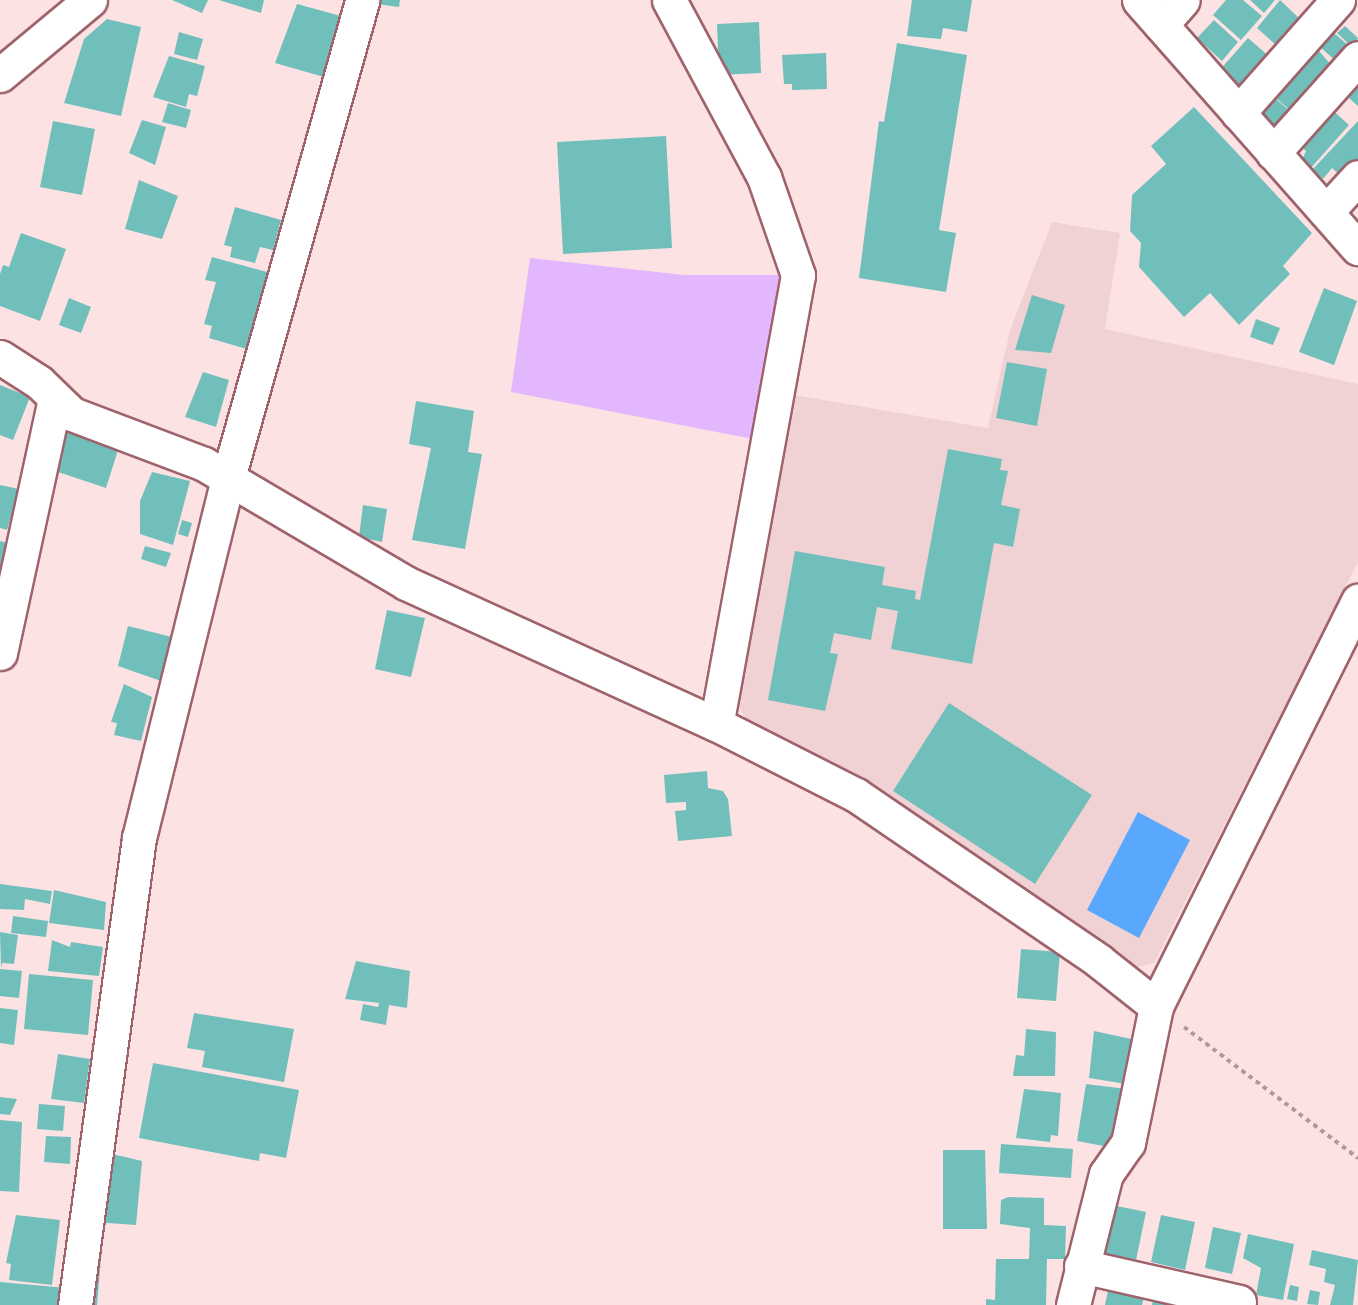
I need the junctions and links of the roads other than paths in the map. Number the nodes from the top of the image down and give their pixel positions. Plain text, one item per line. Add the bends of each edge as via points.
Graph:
1 (90, 0) edge
2 (362, 0) edge
3 (669, 0) edge
4 (1139, 0) edge
5 (1183, 0) edge
6 (1338, 0) edge
7 (1161, 25) junction
8 (1358, 58) edge
9 (0, 75) edge
10 (1238, 113) junction
11 (1273, 153) junction
12 (1358, 177) edge
13 (1326, 212) junction
14 (1358, 248) edge
15 (0, 357) edge
16 (55, 399) junction
17 (228, 478) junction
18 (1358, 600) edge
19 (0, 653) edge
20 (716, 724) junction
21 (1156, 1006) junction
22 (1081, 1266) junction
23 (1239, 1302) dead end
24 (75, 1305) edge
25 (1073, 1305) edge

1 - 9 street
2 - 17 street
3 - 20 street via 764,177 798,275
4 - 7 street
5 - 7 street
6 - 10 street
7 - 10 street
8 - 11 street
10 - 11 street
11 - 13 street
12 - 13 street
13 - 14 street
15 - 16 street
16 - 17 street via 72,414
16 - 19 street
17 - 20 street via 406,583
17 - 24 street via 139,838
18 - 21 street
20 - 21 street via 856,795 1100,961
21 - 22 street via 1128,1143 1106,1174
22 - 23 street
22 - 25 street

